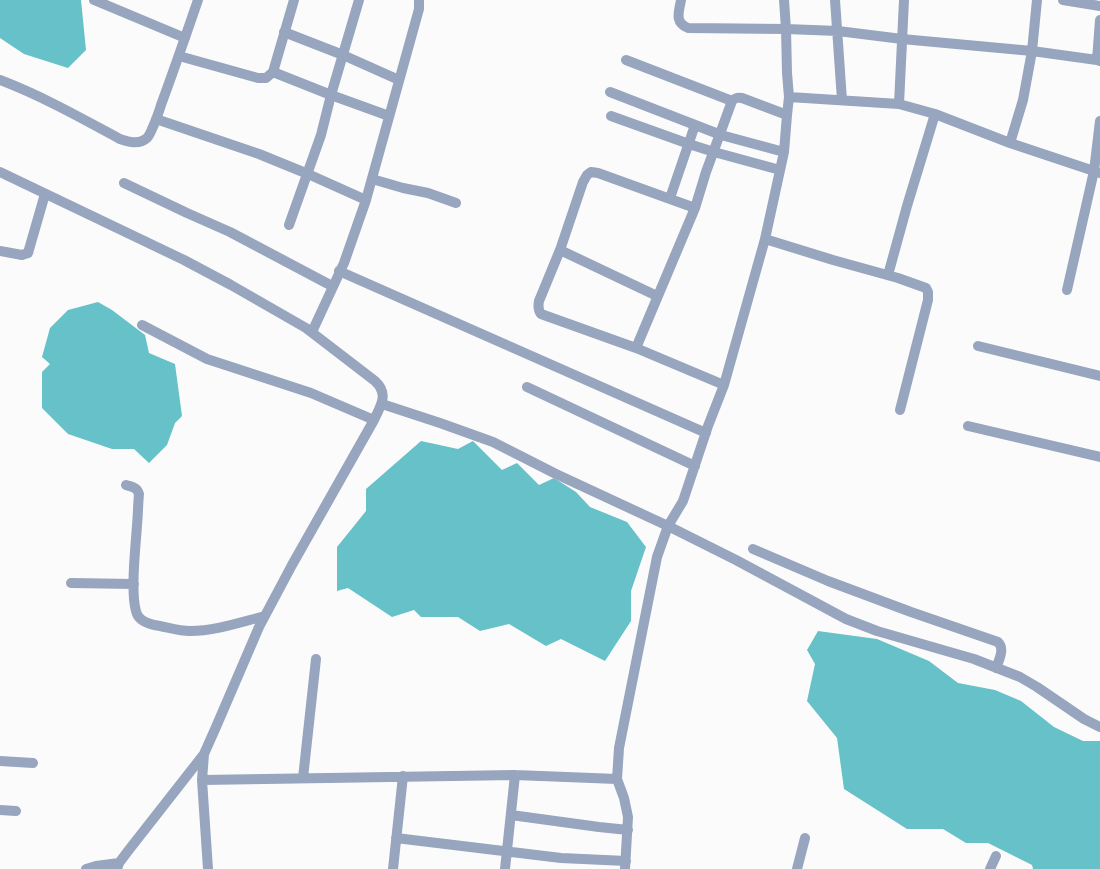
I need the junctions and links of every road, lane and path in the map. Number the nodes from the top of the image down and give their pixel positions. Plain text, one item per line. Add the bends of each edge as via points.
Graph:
1 (94, 0) edge
2 (198, 0) edge
3 (294, 0) edge
4 (359, 0) edge
5 (419, 0) edge
6 (681, 0) edge
7 (784, 0) edge
8 (835, 0) edge
9 (904, 0) edge
10 (1037, 0) edge
11 (1063, 0) edge
12 (1100, 6) edge
13 (1100, 20) edge
14 (786, 29) junction
15 (838, 31) junction
16 (284, 32) junction
17 (185, 38) junction
18 (902, 40) junction
19 (1032, 51) junction
20 (343, 55) junction
21 (179, 56) junction
22 (626, 60) dead end
23 (1098, 60) edge
24 (273, 72) junction
25 (0, 80) edge
26 (399, 80) junction
27 (610, 92) dead end
28 (331, 95) junction
29 (842, 100) junction
30 (732, 101) junction
31 (899, 104) junction
32 (788, 106) junction
33 (935, 114) junction
34 (389, 116) junction
35 (612, 116) dead end
36 (156, 119) junction
37 (1100, 121) edge
38 (695, 125) junction
39 (721, 135) junction
40 (1010, 143) junction
41 (689, 144) junction
42 (714, 152) junction
43 (784, 152) junction
44 (780, 170) junction
45 (0, 172) edge
46 (1097, 172) edge
47 (308, 174) junction
48 (372, 180) junction
49 (124, 183) dead end
50 (45, 194) junction
51 (670, 198) junction
52 (366, 200) junction
53 (456, 203) dead end
54 (695, 208) junction
55 (289, 225) dead end
56 (765, 239) junction
57 (0, 250) edge
58 (560, 250) junction
59 (343, 263) junction
60 (888, 275) junction
61 (332, 286) junction
62 (1067, 290) dead end
63 (657, 296) junction
64 (142, 325) dead end
65 (312, 332) junction
66 (978, 346) dead end
67 (636, 348) junction
68 (1100, 376) edge
69 (724, 385) junction
70 (527, 387) dead end
71 (382, 404) junction
72 (900, 410) dead end
73 (374, 420) junction
74 (968, 426) dead end
75 (707, 430) junction
76 (1100, 457) edge
77 (695, 466) junction
78 (126, 485) dead end
79 (668, 526) junction
80 (753, 549) dead end
81 (70, 583) dead end
82 (134, 584) junction
83 (265, 616) junction
84 (316, 659) dead end
85 (996, 668) junction
86 (1100, 727) edge
87 (204, 754) junction
88 (0, 761) edge
89 (33, 763) dead end
90 (516, 775) junction
91 (403, 776) junction
92 (303, 778) junction
93 (617, 779) junction
94 (202, 780) junction
95 (0, 810) edge
96 (16, 811) dead end
97 (511, 815) junction
98 (628, 830) junction
99 (396, 838) junction
100 (805, 838) dead end
101 (507, 851) junction
102 (996, 856) dead end
103 (560, 858) junction
104 (625, 865) edge
105 (118, 866) edge
106 (86, 869) edge
107 (208, 869) edge
108 (392, 869) edge
109 (505, 869) edge
110 (560, 869) edge
111 (797, 869) edge
112 (990, 869) edge

1 - 17 street
2 - 17 street
3 - 16 street
4 - 20 street
5 - 26 street via 420,9
6 - 14 street via 679,22 688,28
7 - 14 street
8 - 15 street
9 - 18 street
10 - 19 street
11 - 12 street
13 - 23 street
14 - 15 street
14 - 32 street
15 - 18 street
15 - 29 street
16 - 20 street
16 - 24 street
17 - 21 street
18 - 19 street
18 - 31 street
19 - 23 street
19 - 40 street via 1023,100
20 - 26 street
20 - 28 street
21 - 24 street via 258,78 266,78
21 - 36 street
22 - 30 street
24 - 28 street
25 - 36 street via 50,101 120,139 131,142 141,142 147,138
26 - 34 street
27 - 38 street
28 - 34 street
28 - 47 street
29 - 31 street
29 - 32 street
30 - 32 street via 738,97
30 - 39 street
31 - 33 street
32 - 43 street
33 - 40 street
33 - 60 street
34 - 48 street
35 - 41 street
36 - 47 street via 259,154
37 - 46 street
38 - 39 street
38 - 41 street
39 - 42 street
39 - 43 street
40 - 46 street
41 - 42 street
41 - 51 street
42 - 44 street
42 - 54 street
43 - 44 street
44 - 56 street
45 - 50 street
46 - 62 street
47 - 52 street
47 - 55 street
48 - 52 street
48 - 53 street via 428,193
49 - 61 street via 230,232
50 - 57 street via 28,253 22,255
50 - 65 street via 184,260
51 - 54 street
51 - 58 street via 591,172 583,182
52 - 59 street
54 - 63 street
56 - 60 street
56 - 69 street
58 - 63 street
58 - 67 street via 539,301 541,314
59 - 61 street
59 - 75 street
60 - 72 street via 926,288 928,292
61 - 65 street
63 - 67 street
64 - 73 street via 207,359 311,393
65 - 71 street via 381,387
66 - 68 street
67 - 69 street
69 - 75 street
70 - 77 street
71 - 73 street
71 - 79 street via 493,442
73 - 83 street
74 - 76 street
75 - 77 street
77 - 79 street via 683,501
78 - 82 street via 135,487 139,494
79 - 85 street via 846,619
79 - 93 street via 657,556 619,748
80 - 85 street via 828,581 998,642 1002,650
81 - 82 street
82 - 83 street via 139,616 156,625 202,630
83 - 87 street
84 - 92 street
85 - 86 street via 1020,677
87 - 94 street
87 - 105 street
88 - 89 street
90 - 91 street
90 - 93 street
90 - 97 street
91 - 92 street
91 - 99 street
92 - 94 street
93 - 98 street via 624,798
94 - 107 street
95 - 96 street
97 - 98 street
97 - 101 street
98 - 104 street
99 - 101 street
99 - 108 street
100 - 111 street
101 - 103 street
101 - 109 street
102 - 112 street
103 - 104 street
103 - 110 street
105 - 106 street via 96,866

